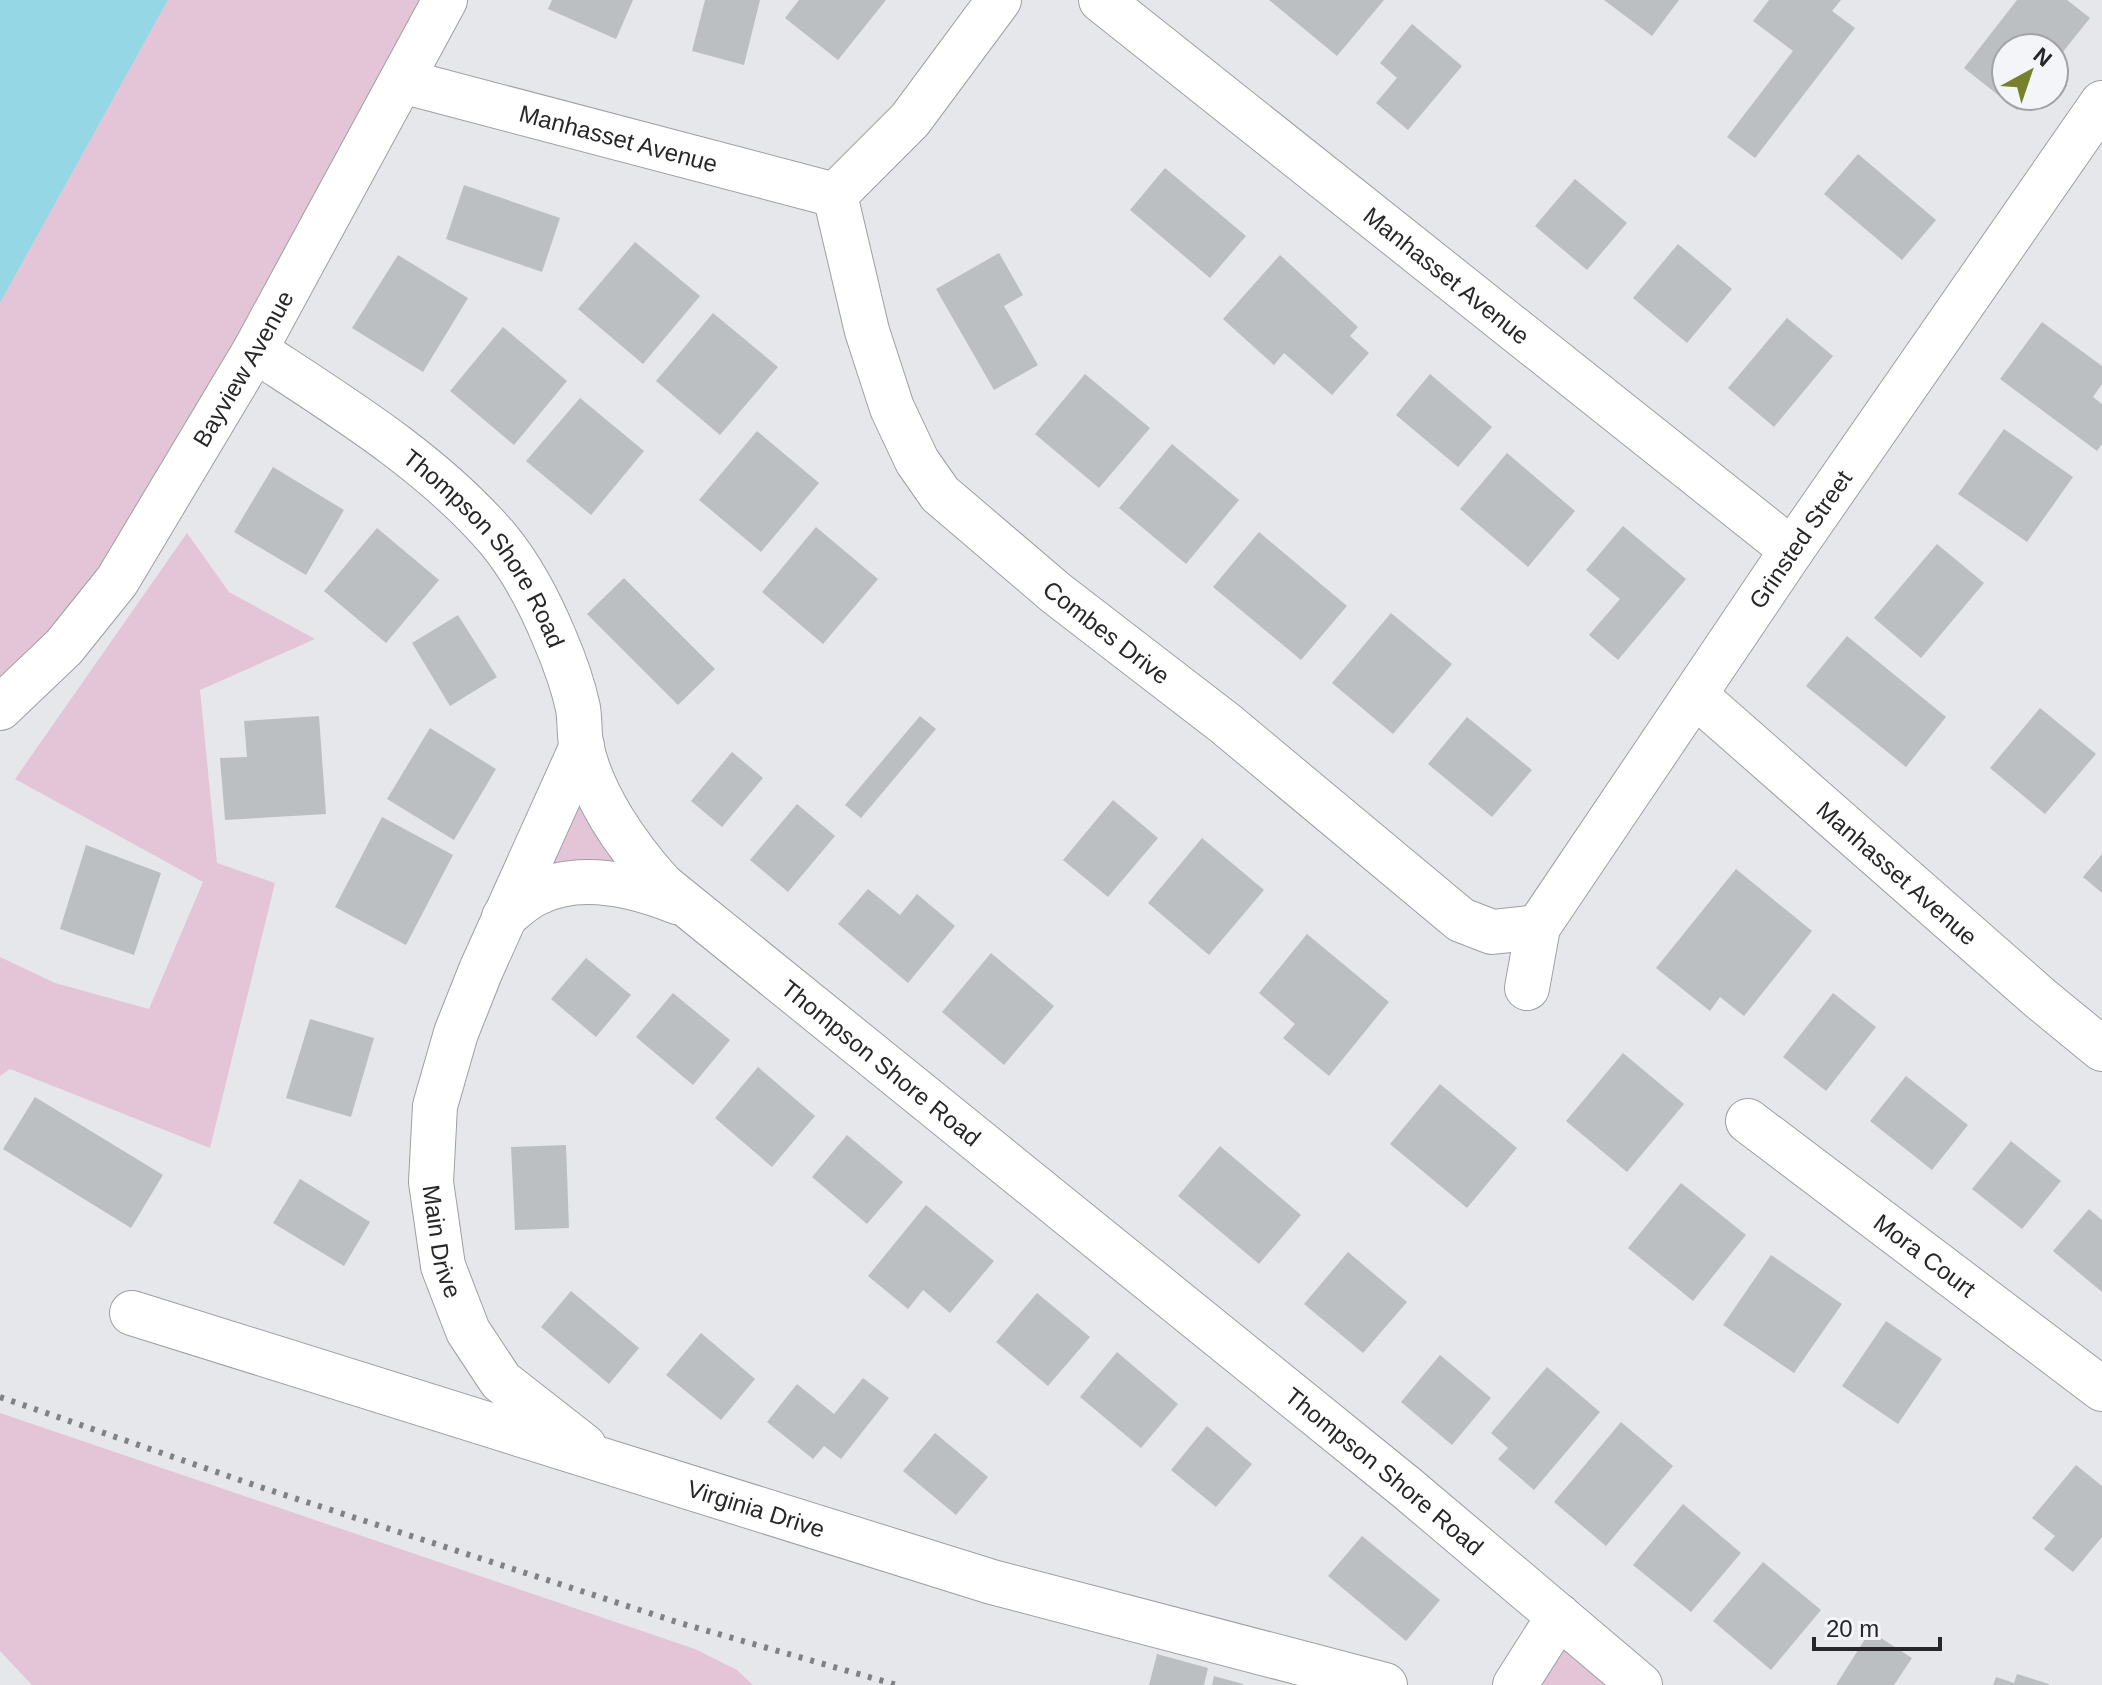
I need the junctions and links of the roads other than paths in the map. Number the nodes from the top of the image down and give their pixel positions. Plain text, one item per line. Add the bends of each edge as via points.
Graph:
1 (445, 0) edge
2 (999, 0) edge
3 (1101, 0) edge
4 (402, 81) junction
5 (2102, 103) edge
6 (835, 195) junction
7 (255, 350) junction
8 (1792, 550) junction
9 (1696, 696) junction
10 (0, 708) edge
11 (582, 746) junction
12 (683, 905) junction
13 (504, 917) junction
14 (1538, 927) junction
15 (1527, 988) dead end
16 (2102, 1049) edge
17 (1748, 1121) dead end
18 (132, 1313) dead end
19 (2102, 1389) edge
20 (654, 1478) junction
21 (1559, 1616) junction
22 (1385, 1685) edge
23 (1515, 1685) edge
24 (1640, 1685) edge

1 - 4 street, Bayview Avenue
2 - 6 street via 910,120
3 - 8 street, Manhasset Avenue
4 - 6 street, Manhasset Avenue
4 - 7 street, Bayview Avenue
5 - 8 street, Grinsted Street
6 - 14 street, Combes Drive via 867,331 892,408 917,461 940,494 1461,920 1492,932
7 - 10 street, Bayview Avenue via 117,581 64,647
7 - 11 street, Thompson Shore Road via 408,455 499,541 557,642 578,708
8 - 9 street, Grinsted Street
9 - 14 street, Grinsted Street
9 - 16 street, Manhasset Avenue
11 - 12 street, Thompson Shore Road via 623,836
11 - 13 street, Main Drive
12 - 13 street via 623,885 583,883 538,892
12 - 21 street, Thompson Shore Road
13 - 20 street, Main Drive via 456,1033 435,1106 431,1182 443,1266 468,1331 501,1381 592,1451
14 - 15 street, Grinsted Street
17 - 19 street, Mora Court
18 - 20 street, Virginia Drive
20 - 22 street, Virginia Drive via 992,1582
21 - 23 street
21 - 24 street, Thompson Shore Road

